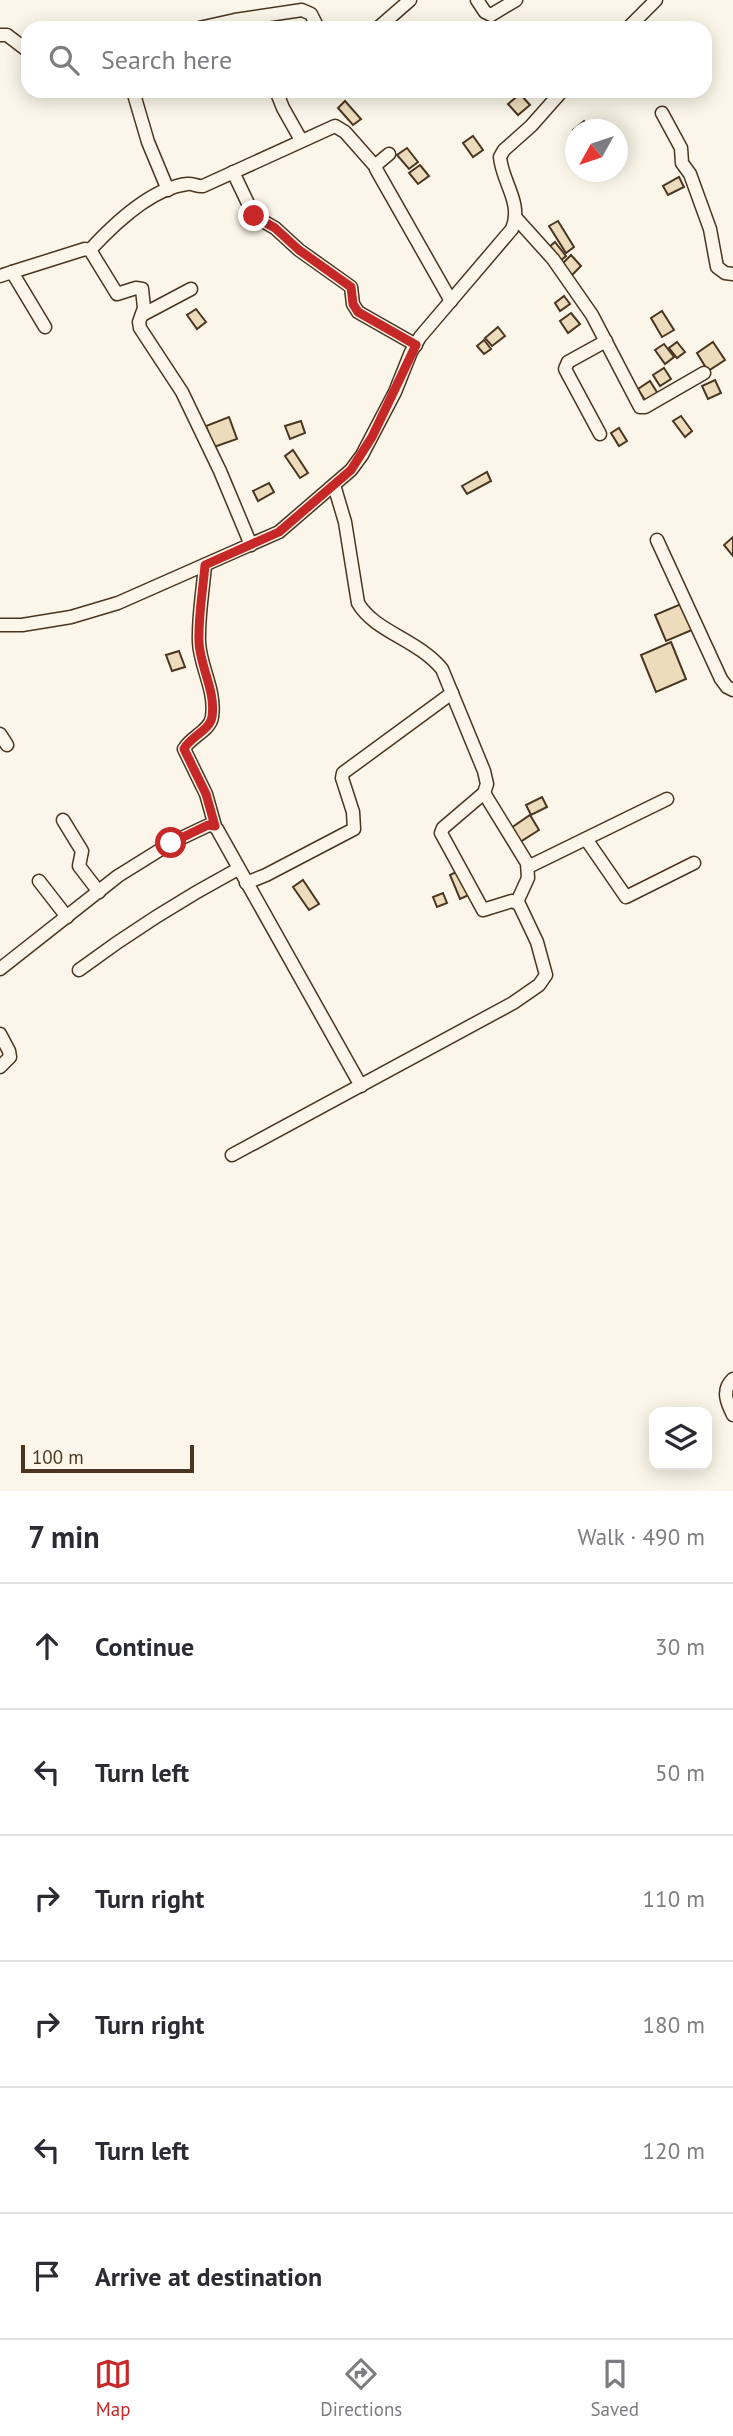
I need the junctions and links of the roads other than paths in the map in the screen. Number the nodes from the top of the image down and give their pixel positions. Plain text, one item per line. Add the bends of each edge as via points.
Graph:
1 (410, 0) edge
2 (477, 0) edge
3 (516, 0) edge
4 (656, 0) edge
5 (230, 21) edge
6 (314, 21) edge
7 (386, 21) edge
8 (635, 21) edge
9 (0, 35) edge
10 (21, 46) edge
11 (135, 98) edge
12 (279, 98) edge
13 (556, 98) edge
14 (662, 113) dead end
15 (301, 139) junction
16 (389, 155) dead end
17 (375, 166) junction
18 (233, 172) junction
19 (167, 190) junction
20 (516, 218) junction
21 (90, 250) junction
22 (6, 274) edge
23 (733, 274) edge
24 (191, 289) dead end
25 (451, 301) junction
26 (142, 315) junction
27 (45, 327) dead end
28 (606, 341) junction
29 (416, 345) junction
30 (704, 373) dead end
31 (600, 434) dead end
32 (334, 485) junction
33 (657, 540) dead end
34 (251, 545) junction
35 (205, 565) junction
36 (3, 627) edge
37 (733, 690) edge
38 (452, 693) junction
39 (484, 793) junction
40 (667, 799) dead end
41 (63, 820) dead end
42 (215, 826) junction
43 (586, 839) junction
44 (694, 863) dead end
45 (528, 867) junction
46 (238, 869) junction
47 (39, 881) dead end
48 (246, 883) junction
49 (99, 891) junction
50 (517, 902) junction
51 (67, 917) junction
52 (0, 969) edge
53 (79, 971) dead end
54 (0, 1034) edge
55 (0, 1067) edge
56 (361, 1086) junction
57 (232, 1155) dead end
58 (733, 1379) edge
59 (733, 1416) edge

1 - 7 street
2 - 3 street via 491,15
4 - 8 street
5 - 6 street via 302,10
9 - 10 street
11 - 19 street
12 - 15 street
13 - 20 street via 500,156
14 - 23 street via 681,148 682,163 710,229 717,267
15 - 17 street via 335,126
15 - 18 street
16 - 17 street
17 - 25 street
18 - 19 street via 199,187 189,183
18 - 29 street via 254,216 351,287 358,312
19 - 21 street via 117,222
20 - 25 street via 507,236
20 - 28 street via 553,259
21 - 22 street
21 - 26 street via 117,294 142,289
22 - 27 street
24 - 26 street
25 - 29 street
26 - 34 street via 140,328 182,393
28 - 30 street via 642,407
28 - 31 street via 568,362 565,369
29 - 32 street via 362,455
32 - 34 street via 279,532
32 - 38 street via 363,612 430,654 442,668
33 - 37 street via 721,679
34 - 35 street
35 - 36 street via 118,603
35 - 42 street via 199,642 212,717 184,749 206,794
38 - 39 street via 485,771
38 - 48 street via 343,773 354,829
39 - 45 street
39 - 50 street via 441,834 483,910
40 - 43 street
41 - 49 street via 82,852 79,866
42 - 46 street
42 - 49 street via 208,825 149,855
43 - 44 street via 626,897
43 - 45 street
45 - 50 street
46 - 48 street
46 - 53 street via 186,896
47 - 51 street
48 - 56 street
49 - 51 street
50 - 56 street via 541,953 544,980 513,1003
51 - 52 street
54 - 55 street via 10,1057
56 - 57 street
58 - 59 street via 726,1388

